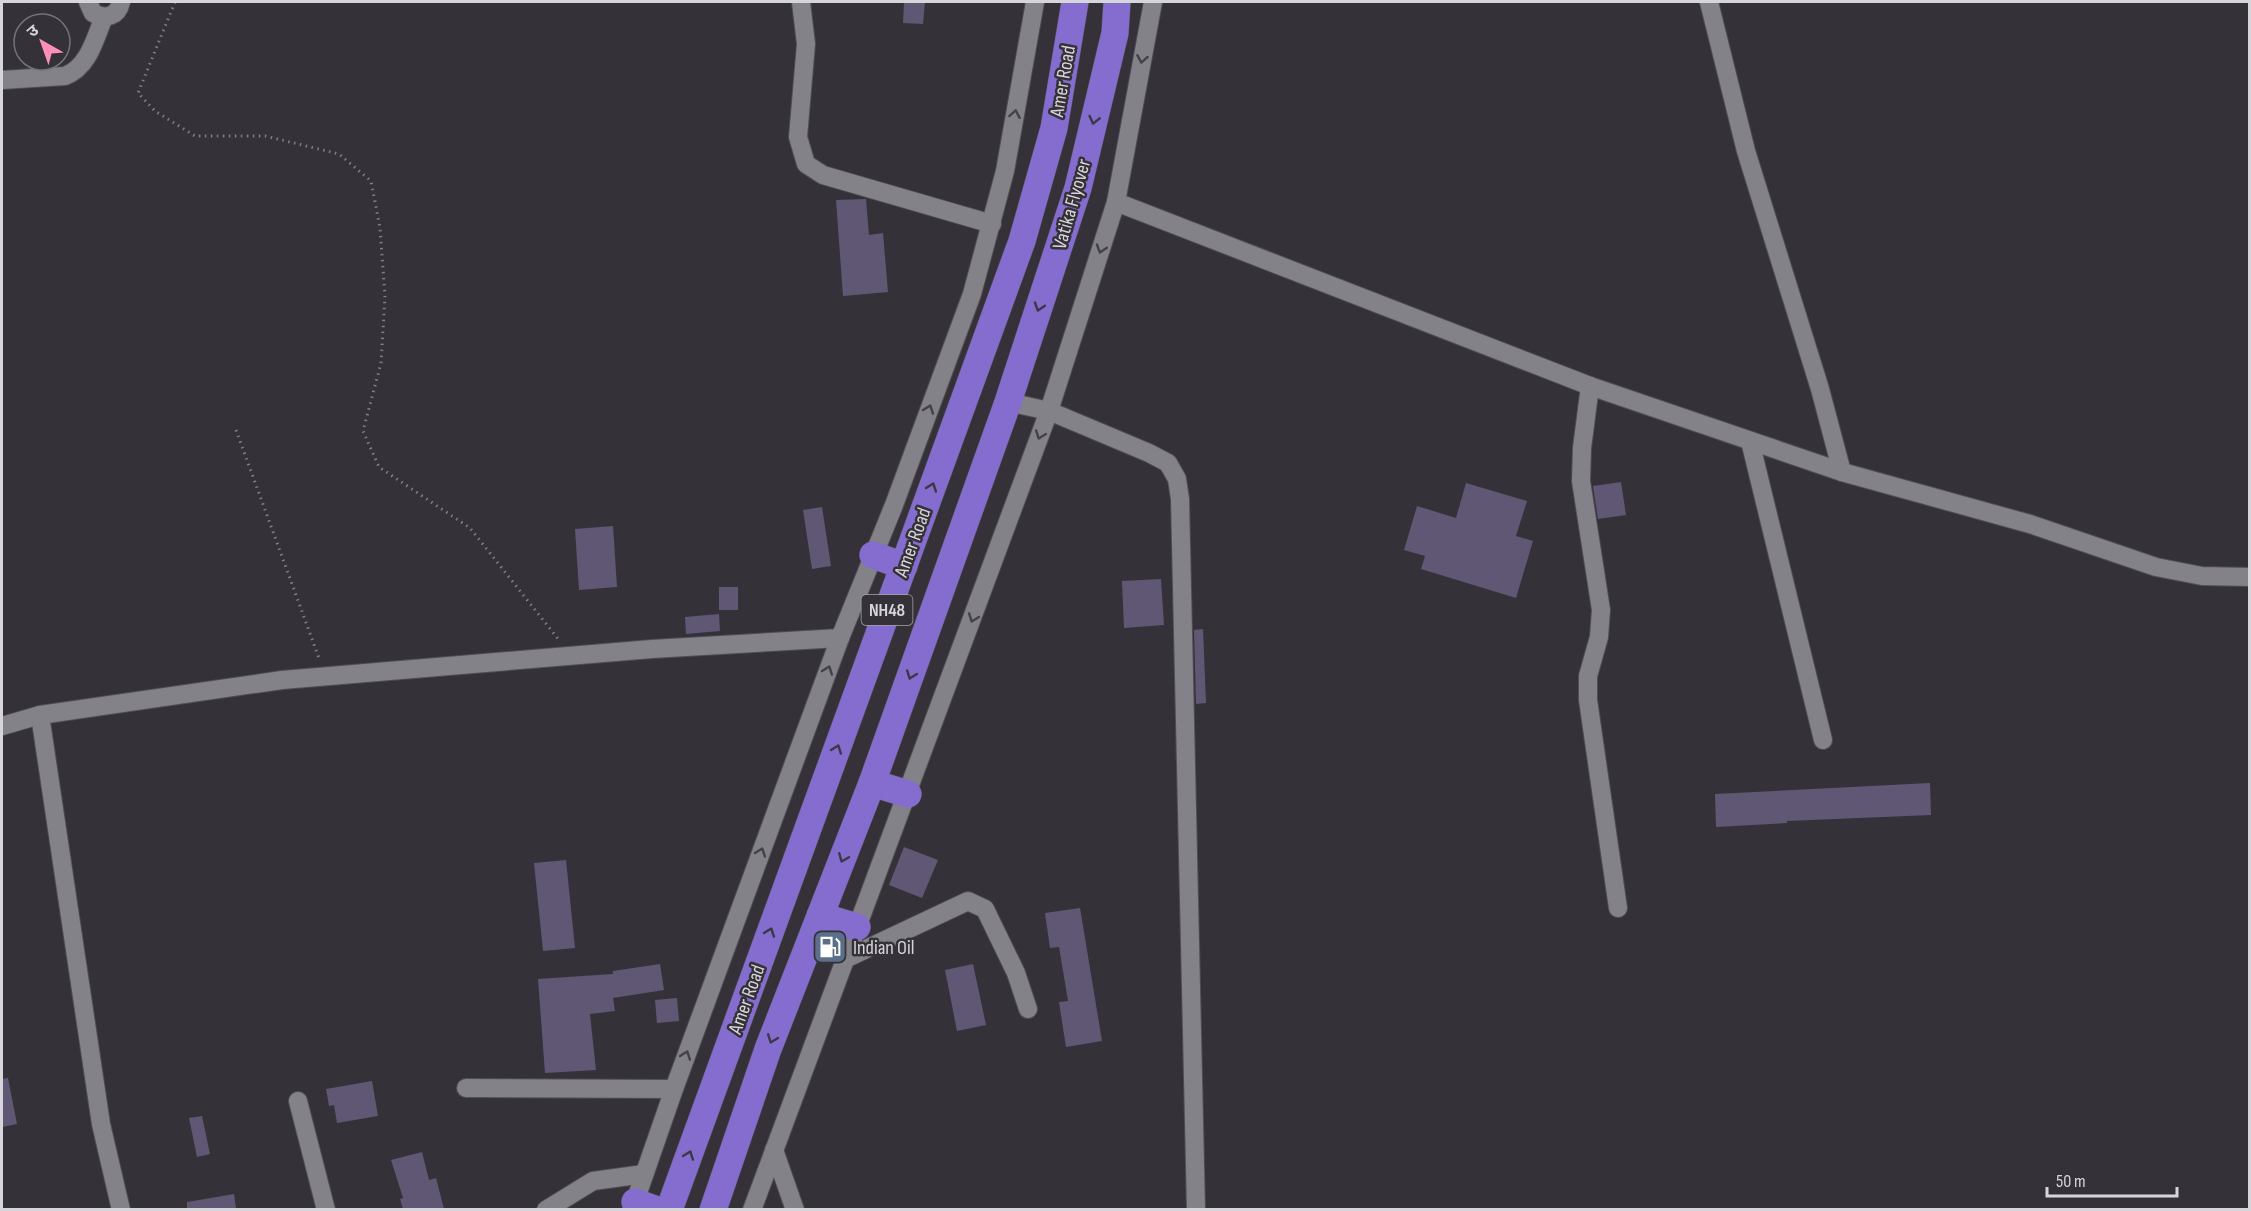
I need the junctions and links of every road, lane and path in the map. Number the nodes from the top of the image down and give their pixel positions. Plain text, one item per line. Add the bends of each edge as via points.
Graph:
1 (88, 2) edge
2 (121, 2) edge
3 (175, 2) edge
4 (801, 2) edge
5 (1035, 2) edge
6 (1075, 2) edge
7 (1117, 2) edge
8 (1153, 2) edge
9 (1709, 2) edge
10 (104, 17) junction
11 (2, 80) edge
12 (1116, 202) junction
13 (992, 224) junction
14 (1590, 386) junction
15 (1008, 402) junction
16 (1049, 411) junction
17 (236, 429) dead end
18 (1750, 441) junction
19 (1842, 472) junction
20 (873, 555) junction
21 (904, 566) junction
22 (2250, 577) edge
23 (840, 638) junction
24 (571, 656) junction
25 (326, 676) junction
26 (40, 715) junction
27 (2, 726) edge
28 (1823, 740) dead end
29 (872, 783) junction
30 (908, 794) junction
31 (1618, 908) dead end
32 (820, 916) junction
33 (857, 927) junction
34 (845, 959) junction
35 (1029, 1009) dead end
36 (466, 1088) dead end
37 (674, 1089) junction
38 (298, 1101) dead end
39 (774, 1150) junction
40 (644, 1174) junction
41 (641, 1207) edge
42 (121, 1209) edge
43 (326, 1209) edge
44 (546, 1209) edge
45 (669, 1209) edge
46 (713, 1209) edge
47 (752, 1209) edge
48 (795, 1209) edge
49 (1196, 1209) edge

1 - 10 street via 93,13
2 - 10 street via 114,14
3 - 24 path via 138,93 155,111 195,136 265,136 339,154 371,181 380,228 385,296 381,363 363,431 379,467 470,528
4 - 13 street via 806,44 798,137 806,164 823,175
13 -> 5 street
21 -> 6 highway, Amer Road / NH48 via 1022,241 1054,128
7 -> 15 highway, Vatika Flyover / NH48 via 1114,33 1078,188
8 -> 12 street
9 - 19 street via 1746,151
10 - 11 street via 84,63 74,72
12 - 14 street
12 -> 16 street
20 -> 13 street via 972,294
14 - 18 street
14 - 31 street via 1581,481 1601,610 1599,638 1588,676 1588,700
15 - 16 street
15 -> 29 highway, NH48
16 -> 30 street
16 - 49 street via 1168,463 1177,479
17 - 25 path
18 - 19 street
18 - 28 street
19 - 22 street via 2030,524 2156,567 2202,576
20 - 21 highway
20 - 23 street
45 -> 21 highway, Amer Road / NH48
23 - 24 street
37 -> 23 street
24 - 25 street
25 - 26 street
26 - 27 street
26 - 42 street via 101,1125
29 - 30 highway
29 -> 32 highway, NH48
30 - 33 street
32 - 33 highway
32 -> 46 highway, NH48 via 768,1049
33 - 34 street
34 - 35 street via 968,901 985,909
34 - 39 street
36 - 37 street
37 - 40 street
38 - 43 street
39 - 47 street
39 - 48 street
40 - 41 street
40 - 44 street via 593,1181

